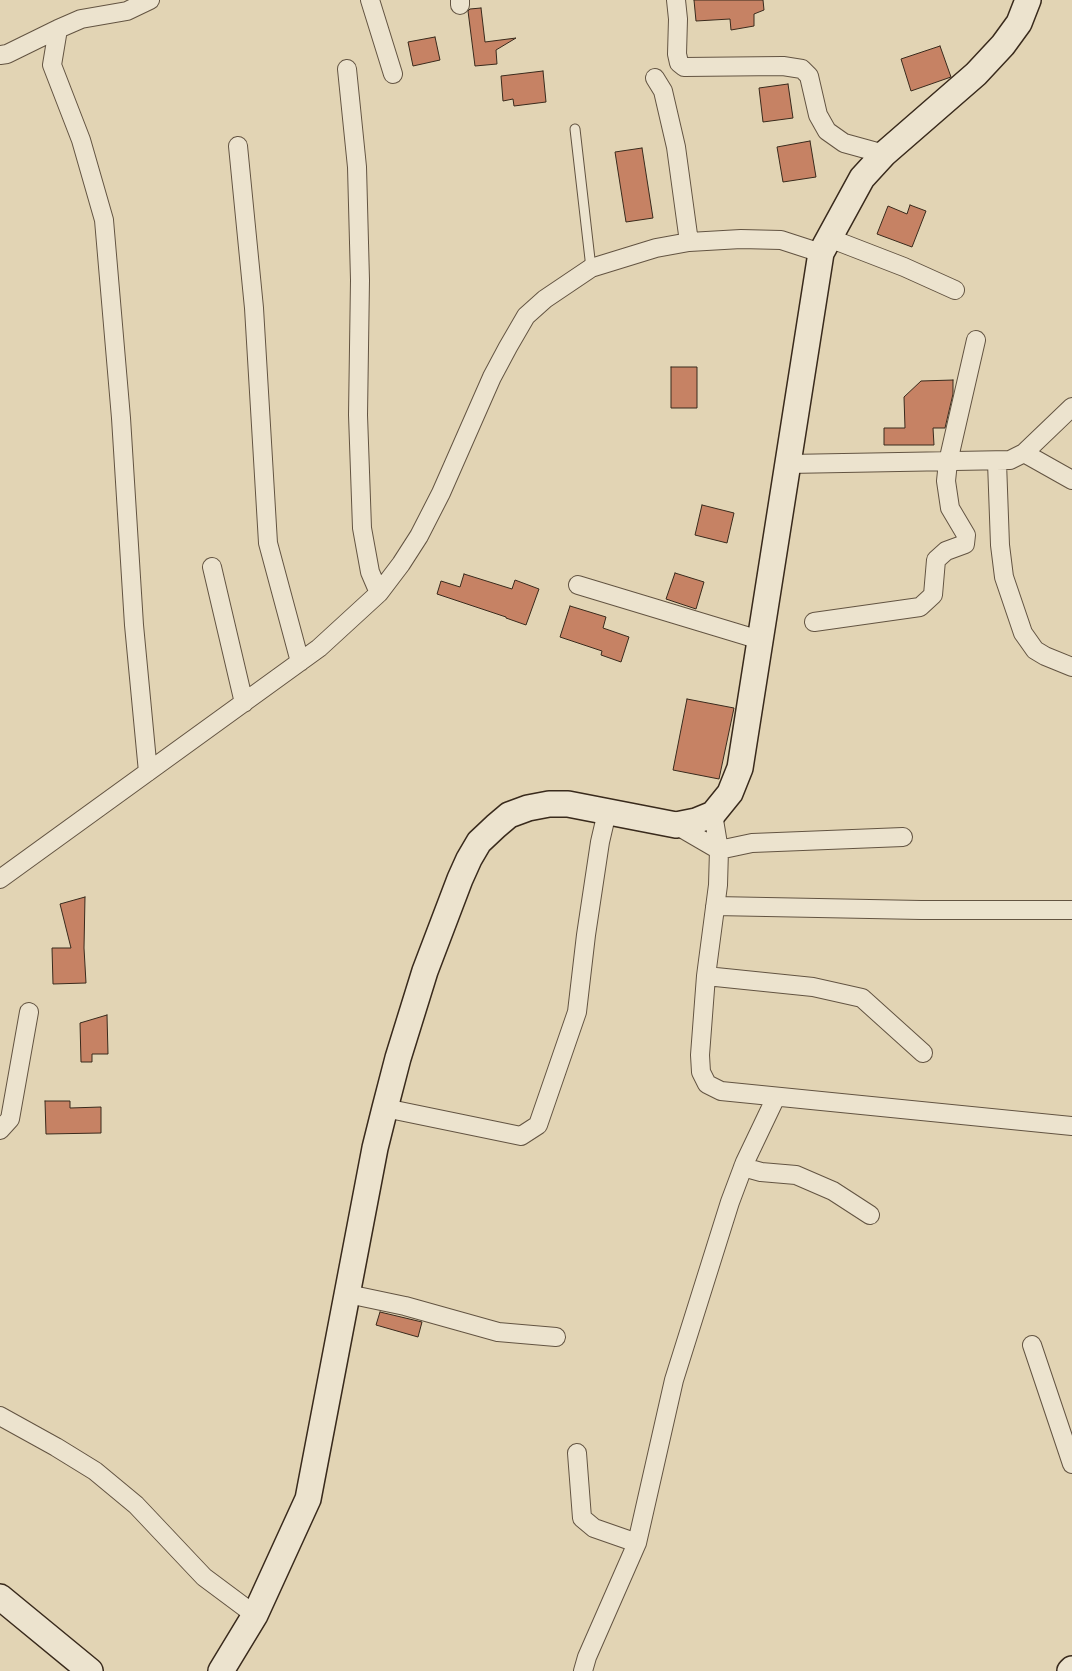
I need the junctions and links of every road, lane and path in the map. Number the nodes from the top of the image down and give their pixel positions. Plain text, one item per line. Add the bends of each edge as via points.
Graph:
1 (150, 0) edge
2 (370, 0) edge
3 (676, 0) edge
4 (1028, 0) edge
5 (58, 29) junction
6 (0, 55) edge
7 (347, 69) dead end
8 (393, 74) dead end
9 (655, 78) dead end
10 (575, 129) dead end
11 (238, 146) dead end
12 (884, 154) junction
13 (689, 242) junction
14 (825, 246) junction
15 (591, 268) junction
16 (955, 290) dead end
17 (976, 340) dead end
18 (1072, 407) edge
19 (1024, 453) junction
20 (948, 462) junction
21 (997, 462) junction
22 (788, 464) junction
23 (1072, 480) edge
24 (212, 567) dead end
25 (578, 586) dead end
26 (379, 593) junction
27 (814, 622) dead end
28 (760, 640) junction
29 (300, 662) junction
30 (1072, 667) edge
31 (244, 703) junction
32 (148, 772) junction
33 (607, 812) junction
34 (713, 814) junction
35 (676, 825) junction
36 (903, 837) dead end
37 (719, 850) junction
38 (0, 878) edge
39 (715, 906) junction
40 (1072, 910) edge
41 (706, 976) junction
42 (29, 1012) dead end
43 (923, 1054) dead end
44 (776, 1097) junction
45 (385, 1108) junction
46 (1072, 1126) edge
47 (0, 1130) edge
48 (743, 1167) junction
49 (870, 1216) dead end
50 (348, 1294) junction
51 (556, 1337) dead end
52 (1032, 1345) dead end
53 (0, 1416) edge
54 (577, 1453) dead end
55 (1072, 1464) edge
56 (637, 1543) junction
57 (0, 1597) edge
58 (255, 1615) junction
59 (90, 1671) edge
60 (221, 1671) edge
61 (583, 1671) edge

1 - 5 street via 126,11 81,19
2 - 8 street
3 - 12 street via 679,63 684,66 783,66 802,69 809,76 818,115 827,131 844,143
4 - 12 street via 1019,22 1003,45 976,74
5 - 6 street
5 - 32 street via 52,65 81,140 104,220
7 - 26 street via 357,167 362,528 370,572
9 - 13 street via 662,91 676,147
10 - 15 lane
11 - 29 street via 254,308 268,543
12 - 14 street via 862,178
13 - 14 street via 781,240
13 - 15 street via 656,248
14 - 16 street via 904,267
14 - 22 street
15 - 26 street via 526,316 492,377 419,536
17 - 20 street
18 - 19 street
19 - 21 street
19 - 23 street
20 - 21 street
20 - 22 street
20 - 27 street via 946,481 950,508 966,535 965,544 946,551 936,560 933,595 920,607
21 - 30 street via 1004,577 1023,633 1035,650
22 - 28 street
24 - 31 street
25 - 28 street
26 - 29 street
28 - 34 street via 740,768 730,794
29 - 31 street
31 - 32 street
32 - 38 street
33 - 35 street
33 - 45 street via 568,804 528,808 509,816 479,842 460,879 425,970
33 - 45 street via 590,907 577,1012 538,1125 520,1136
34 - 35 street via 696,822
34 - 37 street
35 - 37 street
36 - 37 street via 752,843
37 - 39 street
39 - 40 street
39 - 41 street
41 - 43 street via 813,987 862,998
41 - 44 street via 700,1055 701,1072 707,1084 721,1091
42 - 47 street via 10,1119
44 - 46 street
44 - 48 street
45 - 50 street
48 - 49 street via 796,1175 834,1191
48 - 56 street via 674,1380
50 - 51 street via 406,1306 498,1332
50 - 58 street via 308,1498
52 - 55 street
53 - 58 street via 95,1471 136,1505 204,1577
54 - 56 street via 582,1518 594,1528
56 - 61 street
57 - 59 street
58 - 60 street

